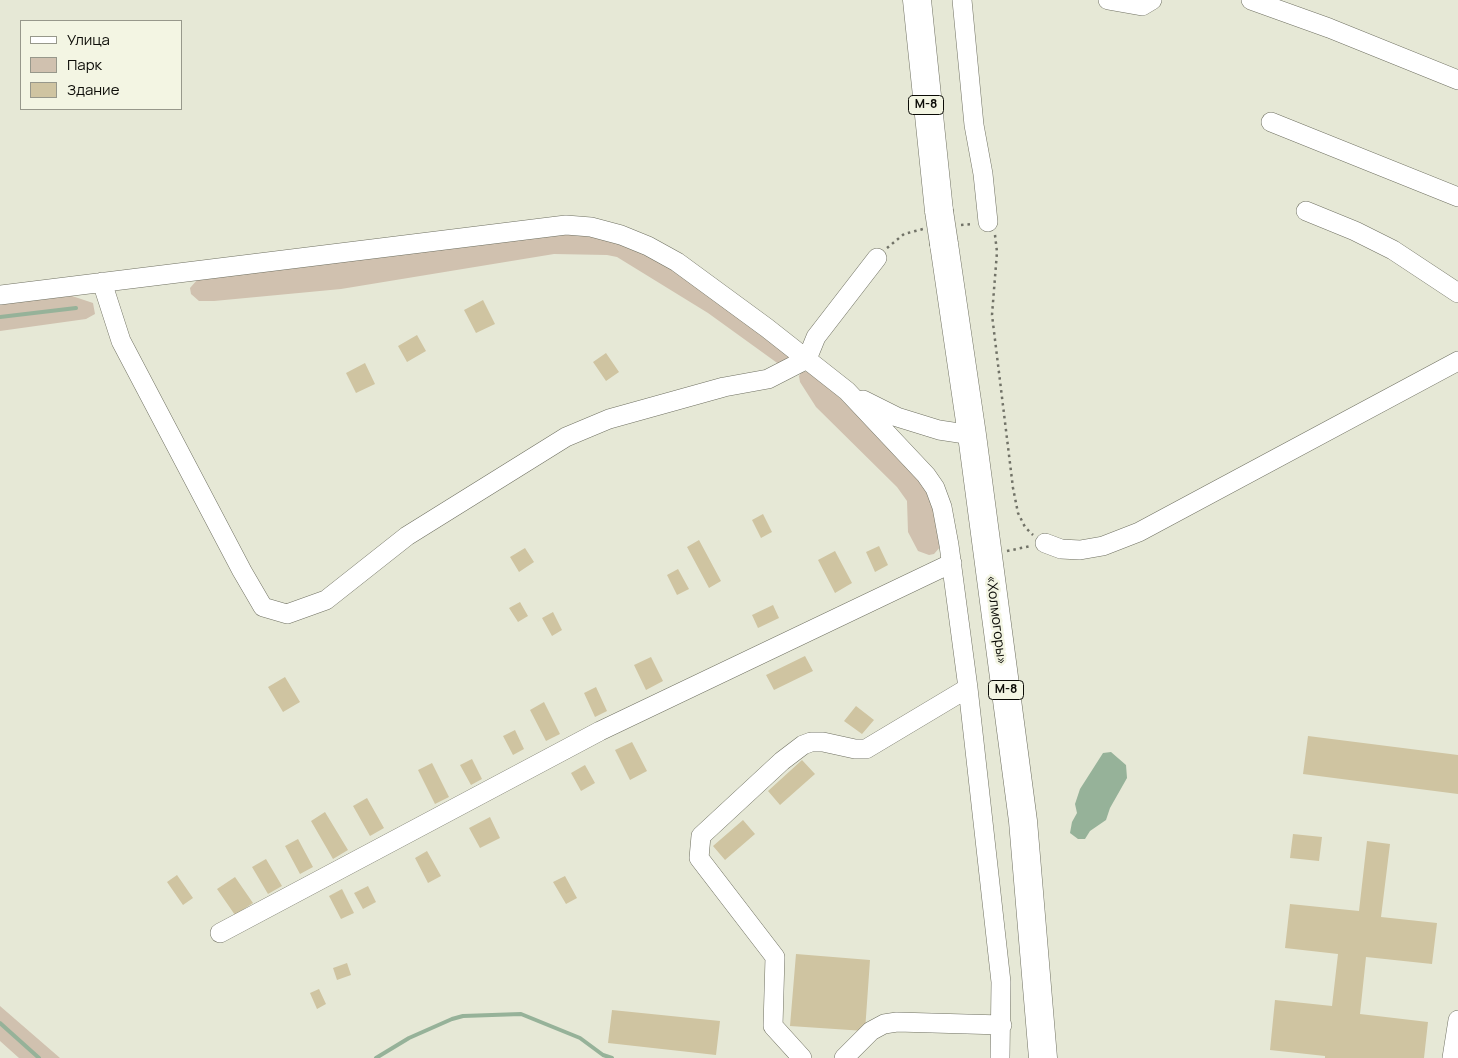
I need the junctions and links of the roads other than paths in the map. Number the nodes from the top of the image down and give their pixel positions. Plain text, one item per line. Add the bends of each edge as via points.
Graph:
1 (917, 0) edge
2 (962, 0) edge
3 (1108, 0) edge
4 (1152, 0) edge
5 (1251, 0) edge
6 (1458, 80) edge
7 (1271, 122) dead end
8 (1458, 197) edge
9 (1306, 211) dead end
10 (988, 222) dead end
11 (876, 258) dead end
12 (102, 282) junction
13 (1458, 293) edge
14 (0, 295) edge
15 (807, 359) junction
16 (1458, 361) edge
17 (846, 391) junction
18 (897, 417) junction
19 (888, 435) junction
20 (972, 435) junction
21 (1045, 543) road end
22 (952, 563) junction
23 (968, 688) junction
24 (220, 933) dead end
25 (1458, 1020) edge
26 (1002, 1025) junction
27 (802, 1058) edge
28 (844, 1058) edge
29 (1000, 1058) edge
30 (1043, 1058) edge
31 (1452, 1058) edge

1 - 20 highway, «Холмогоры» / М-8, bridge via 939,211
2 - 10 street via 974,125
3 - 4 street via 1142,6
5 - 6 street
7 - 8 street
9 - 13 street via 1393,250
11 - 15 street via 816,337
12 - 14 street
12 - 15 street via 530,229 566,225 592,227 621,235 677,262
12 - 15 street via 121,341 238,563 263,607 287,614 326,600 408,536 566,437 609,419 724,387 768,379
15 - 17 street
16 - 21 street via 1139,532 1103,546 1080,550 1062,549
17 - 18 street
17 - 19 street
18 - 19 street
18 - 20 street via 939,430
19 - 22 street via 920,467 935,488 947,527
20 - 30 highway, «Холмогоры» / М-8 via 1023,821
22 - 23 street
22 - 24 street via 600,731
23 - 26 street via 1001,982
23 - 27 street via 866,749 823,742 803,745 700,836 698,858 775,957 773,1026
25 - 31 street
26 - 28 street via 884,1024 871,1031
26 - 29 street

